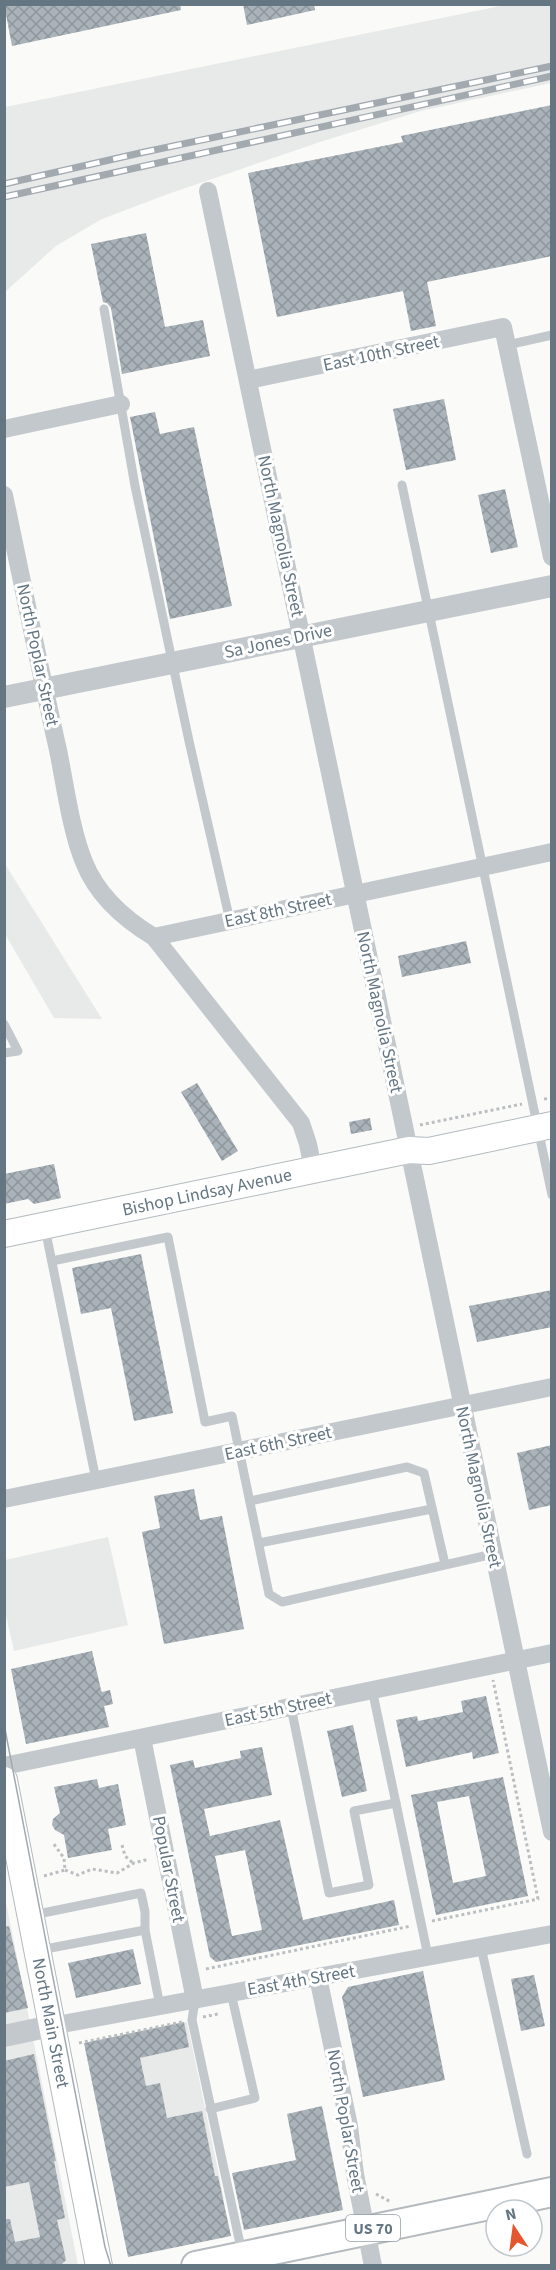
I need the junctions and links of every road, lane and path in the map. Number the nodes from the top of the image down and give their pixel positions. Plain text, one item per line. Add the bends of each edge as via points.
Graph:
1 (208, 191) dead end
2 (104, 309) dead end
3 (552, 335) edge
4 (506, 341) junction
5 (248, 380) junction
6 (121, 404) junction
7 (4, 429) edge
8 (402, 485) dead end
9 (4, 495) edge
10 (552, 557) edge
11 (552, 586) edge
12 (429, 611) junction
13 (301, 636) junction
14 (173, 663) junction
15 (44, 689) junction
16 (4, 697) edge
17 (552, 852) edge
18 (482, 867) junction
19 (355, 893) junction
20 (230, 921) junction
21 (154, 937) junction
22 (4, 1024) edge
23 (4, 1053) edge
24 (544, 1120) edge
25 (409, 1150) junction
26 (313, 1169) junction
27 (552, 1195) edge
28 (45, 1225) junction
29 (4, 1234) edge
30 (52, 1262) junction
31 (552, 1387) edge
32 (462, 1405) junction
33 (239, 1451) junction
34 (96, 1480) junction
35 (4, 1499) edge
36 (250, 1501) junction
37 (432, 1509) junction
38 (258, 1543) junction
39 (493, 1554) junction
40 (444, 1564) junction
41 (552, 1653) edge
42 (515, 1660) junction
43 (372, 1689) junction
44 (291, 1707) junction
45 (142, 1738) junction
46 (4, 1767) edge
47 (4, 1780) edge
48 (396, 1803) junction
49 (552, 1832) edge
50 (53, 1843) dead end
51 (122, 1845) dead end
52 (166, 1857) junction
53 (134, 1863) junction
54 (64, 1870) junction
55 (44, 1876) dead end
56 (30, 1915) junction
57 (145, 1929) junction
58 (552, 1934) edge
59 (482, 1947) junction
60 (37, 1951) junction
61 (428, 1956) junction
62 (318, 1977) junction
63 (231, 1993) junction
64 (195, 2000) junction
65 (160, 2006) junction
66 (51, 2026) junction
67 (4, 2036) edge
68 (210, 2109) junction
69 (526, 2154) dead end
70 (552, 2192) edge
71 (376, 2194) dead end
72 (401, 2200) dead end
73 (366, 2230) junction
74 (242, 2256) junction
75 (99, 2265) edge
76 (196, 2265) edge
77 (373, 2265) edge

1 - 5 street, North Magnolia Street
2 - 6 lane
3 - 4 lane
4 - 5 street, East 10th Street via 504,327
4 - 10 street
5 - 13 street, North Magnolia Street
6 - 7 street
6 - 14 lane
8 - 12 lane
9 - 15 street, North Poplar Street
11 - 12 street, Sa Jones Drive
12 - 13 street, Sa Jones Drive
12 - 18 lane
13 - 14 street, Sa Jones Drive
13 - 19 street, North Magnolia Street
14 - 15 street, Sa Jones Drive
14 - 20 lane
15 - 16 street, Sa Jones Drive
15 - 21 street, North Poplar Street via 84,862 118,912
17 - 18 street, East 8th Street
18 - 19 street, East 8th Street
18 - 24 lane
19 - 20 street, East 8th Street
19 - 25 street, North Magnolia Street
20 - 21 street, East 8th Street
21 - 26 street via 301,1123
22 - 23 lane via 18,1051
24 - 25 main road, Bishop Lindsay Avenue via 427,1136
24 - 27 lane
25 - 26 main road, Bishop Lindsay Avenue
25 - 32 street, North Magnolia Street
26 - 28 main road, Bishop Lindsay Avenue
28 - 29 main road, Bishop Lindsay Avenue
28 - 30 lane
30 - 33 lane via 168,1237 206,1422 232,1416
30 - 34 lane
31 - 32 street, East 6th Street
32 - 33 street, East 6th Street
32 - 39 street, North Magnolia Street
33 - 34 street, East 6th Street
33 - 36 lane
34 - 35 street, East 6th Street
36 - 37 lane via 407,1467 424,1473
36 - 38 lane
37 - 38 lane
37 - 40 lane
38 - 40 lane via 269,1593 282,1602
39 - 40 lane
39 - 42 street, North Magnolia Street
41 - 42 street, East 5th Street
42 - 43 street, East 5th Street
42 - 49 street, North Magnolia Street
43 - 44 street, East 5th Street
43 - 48 lane
44 - 45 street, East 5th Street
44 - 48 lane via 329,1893 369,1885 354,1811
45 - 46 street, East 5th Street
45 - 52 street, Popular Street
47 - 56 main road, North Main Street
48 - 61 lane
50 - 54 path via 63,1858
51 - 53 path
52 - 53 path
52 - 64 street, Popular Street
53 - 54 path via 117,1873 92,1869 78,1875
54 - 55 path
56 - 57 lane via 141,1893
56 - 60 main road, North Main Street
57 - 60 lane
57 - 65 lane
58 - 59 street, East 4th Street
59 - 61 street, East 4th Street
59 - 69 lane
60 - 66 main road, North Main Street
61 - 62 street, East 4th Street
62 - 63 street, East 4th Street
62 - 73 street, North Poplar Street
63 - 64 street, East 4th Street
63 - 68 lane via 255,2098
64 - 65 street, East 4th Street
64 - 68 lane via 192,2020
65 - 66 street, East 4th Street
66 - 67 street
66 - 75 main road, North Main Street
68 - 74 lane
70 - 73 main road, US 70
71 - 72 path via 390,2203
73 - 74 main road, US 70
73 - 77 street, North Poplar Street
74 - 76 main road, US 70

